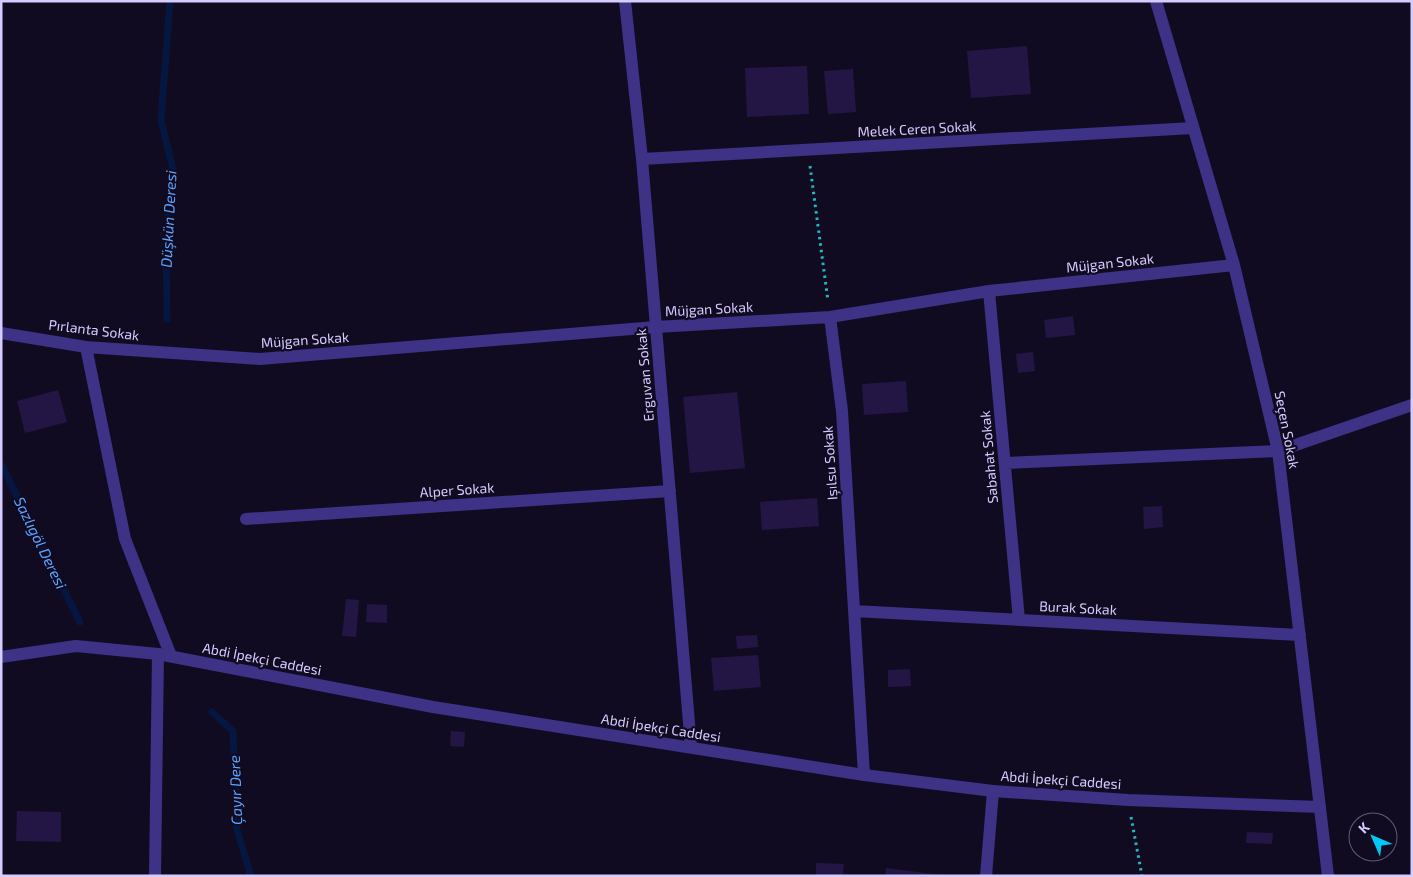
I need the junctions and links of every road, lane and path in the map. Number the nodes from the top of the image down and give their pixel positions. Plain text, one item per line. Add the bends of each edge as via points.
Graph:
1 (625, 1) edge
2 (1156, 1) edge
3 (1194, 128) junction
4 (808, 151) junction
5 (642, 159) junction
6 (1234, 265) junction
7 (990, 291) junction
8 (830, 317) junction
9 (656, 327) junction
10 (1, 333) edge
11 (86, 347) junction
12 (184, 354) joint
13 (1412, 405) edge
14 (1278, 451) junction
15 (1005, 463) junction
16 (670, 491) junction
17 (246, 519) dead end
18 (854, 611) junction
19 (1019, 620) junction
20 (1300, 635) junction
21 (164, 655) junction
22 (1, 657) edge
23 (691, 748) junction
24 (864, 775) junction
25 (993, 791) junction
26 (1128, 800) junction
27 (1320, 808) junction
28 (155, 876) edge
29 (986, 876) edge
30 (1142, 876) edge
31 (1328, 876) edge

1 - 5 street, Erguvan Sokak
2 - 3 street, Seçen Sokak
3 - 4 street, Melek Ceren Sokak
3 - 6 street, Seçen Sokak
4 - 5 street, Melek Ceren Sokak
4 - 8 path
5 - 9 street, Erguvan Sokak
6 - 7 street, Müjgan Sokak
6 - 14 street, Seçen Sokak
7 - 8 street, Müjgan Sokak
7 - 15 street, Sabahat Sokak
8 - 9 street, Müjgan Sokak
8 - 18 street, Işılsu Sokak via 842,411
9 - 12 street, Müjgan Sokak via 260,360
9 - 16 street, Erguvan Sokak
10 - 11 street, Pırlanta Sokak
11 - 12 street, Pırlanta Sokak
11 - 21 street via 125,539
13 - 14 street
14 - 15 street
14 - 20 street, Seçen Sokak
15 - 19 street, Sabahat Sokak
16 - 17 street, Alper Sokak
16 - 23 street, Erguvan Sokak
18 - 19 street, Burak Sokak
18 - 24 street, Işılsu Sokak
19 - 20 street, Burak Sokak
20 - 27 street, Seçen Sokak
21 - 22 street, Abdi İpekçi Caddesi via 76,646
21 - 23 street, Abdi İpekçi Caddesi via 433,707
21 - 28 street
23 - 24 street, Abdi İpekçi Caddesi
24 - 25 street, Abdi İpekçi Caddesi
25 - 26 street, Abdi İpekçi Caddesi
25 - 29 street
26 - 27 street, Abdi İpekçi Caddesi
26 - 30 path
27 - 31 street, Seçen Sokak

